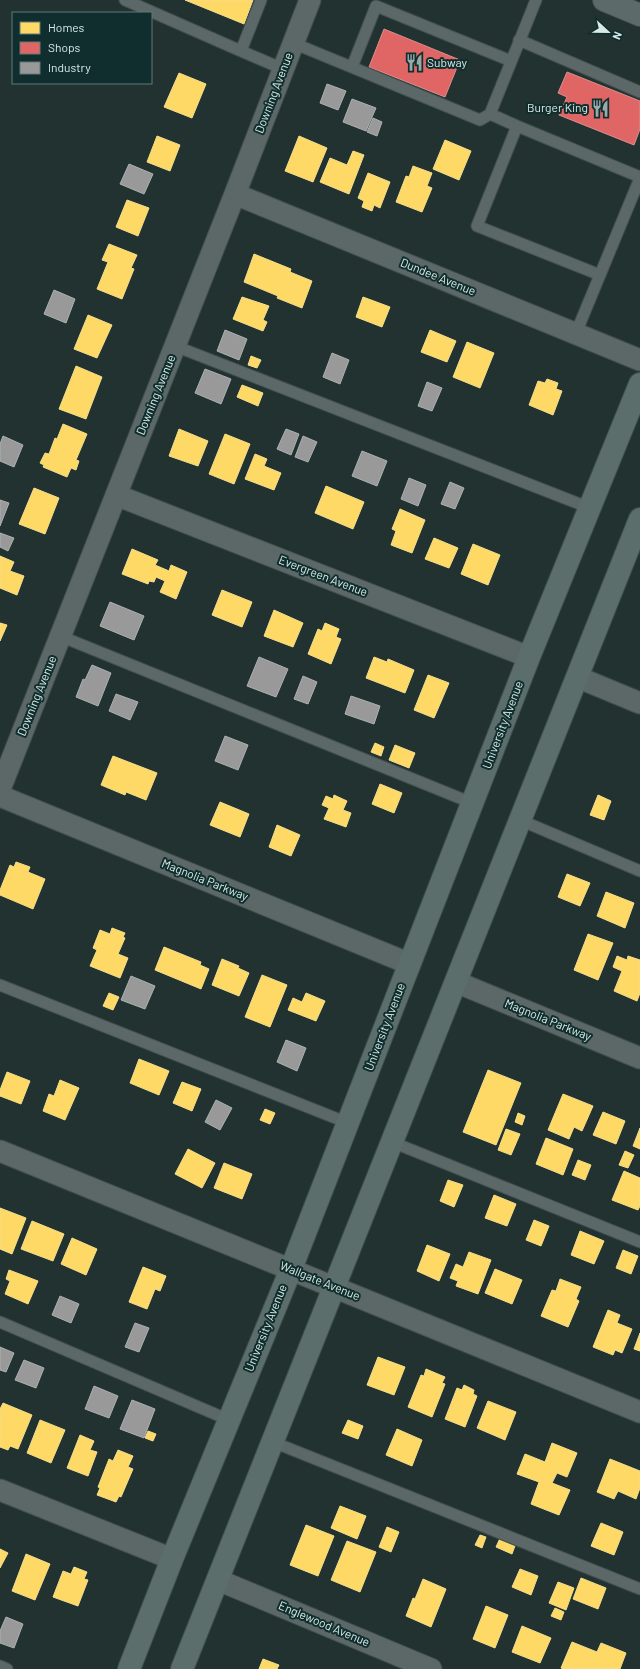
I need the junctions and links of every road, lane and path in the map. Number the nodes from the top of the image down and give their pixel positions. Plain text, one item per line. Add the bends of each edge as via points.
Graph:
1 (125, 0) edge
2 (261, 0) edge
3 (310, 0) edge
4 (536, 0) edge
5 (604, 0) edge
6 (640, 15) edge
7 (519, 40) junction
8 (293, 43) junction
9 (240, 51) junction
10 (511, 61) junction
11 (352, 66) junction
12 (283, 69) junction
13 (640, 92) edge
14 (490, 114) junction
15 (517, 126) junction
16 (640, 178) edge
17 (235, 194) junction
18 (600, 275) junction
19 (576, 334) junction
20 (175, 346) junction
21 (640, 360) edge
22 (640, 384) edge
23 (116, 495) junction
24 (590, 508) junction
25 (639, 524) edge
26 (60, 636) junction
27 (529, 657) junction
28 (577, 676) junction
29 (640, 703) edge
30 (0, 789) edge
31 (0, 796) edge
32 (472, 803) junction
33 (520, 820) junction
34 (640, 871) edge
35 (410, 964) junction
36 (456, 982) junction
37 (0, 985) edge
38 (640, 1058) edge
39 (348, 1124) junction
40 (392, 1142) junction
41 (0, 1151) edge
42 (640, 1242) edge
43 (291, 1269) junction
44 (334, 1287) junction
45 (0, 1322) edge
46 (640, 1412) edge
47 (229, 1420) junction
48 (273, 1442) junction
49 (0, 1490) edge
50 (172, 1559) junction
51 (218, 1580) junction
52 (640, 1588) edge
53 (0, 1666) edge
54 (7, 1669) edge
55 (129, 1669) edge
56 (182, 1669) edge
57 (431, 1669) edge

1 - 9 lane
2 - 9 lane
3 - 8 street, Downing Avenue
4 - 7 lane
5 - 6 main road
7 - 10 lane
7 - 13 lane
8 - 11 lane
8 - 12 street, Downing Avenue
9 - 12 lane
10 - 11 lane via 376,6
10 - 14 lane
11 - 14 lane via 480,120
12 - 17 street, Downing Avenue
14 - 15 lane
15 - 16 lane
15 - 18 lane via 477,226
16 - 18 lane
17 - 19 street, Dundee Avenue
17 - 20 street, Downing Avenue
18 - 19 lane
19 - 21 street, Dundee Avenue
20 - 23 street, Downing Avenue
20 - 24 lane
22 - 24 main road, University Avenue
23 - 26 street, Downing Avenue
23 - 27 street, Evergreen Avenue
24 - 27 main road, University Avenue
25 - 28 main road
26 - 30 street, Downing Avenue
26 - 32 lane
27 - 32 main road, University Avenue
28 - 29 street
28 - 33 main road
31 - 35 street, Magnolia Parkway
32 - 35 main road, University Avenue
33 - 34 lane
33 - 36 main road
35 - 39 main road, University Avenue
36 - 38 street, Magnolia Parkway
36 - 40 main road
37 - 39 lane
39 - 43 main road, University Avenue
40 - 42 lane
40 - 44 main road
41 - 43 street, Wallgate Avenue
43 - 44 street, Wallgate Avenue
43 - 47 main road, University Avenue
44 - 46 street, Wallgate Avenue
44 - 48 main road
45 - 47 lane
47 - 50 main road, University Avenue
48 - 51 main road
48 - 52 lane
49 - 50 street
50 - 55 main road, University Avenue
51 - 56 main road
51 - 57 street, Englewood Avenue
53 - 54 lane

